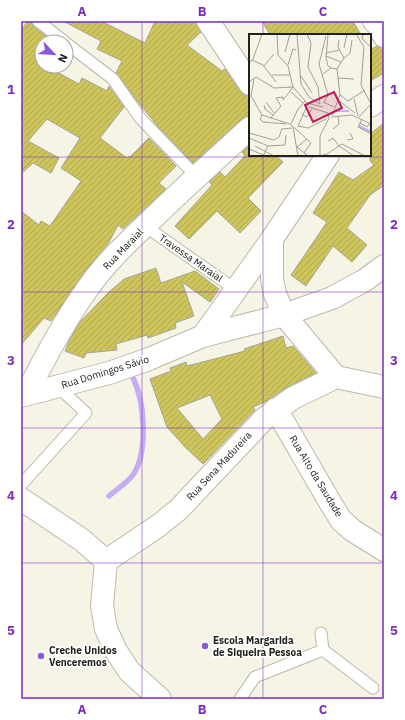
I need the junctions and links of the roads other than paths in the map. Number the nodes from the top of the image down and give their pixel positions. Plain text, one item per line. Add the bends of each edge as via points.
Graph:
1 (38, 21) edge
2 (208, 21) edge
3 (374, 21) edge
4 (54, 34) edge
5 (384, 36) edge
6 (74, 50) edge
7 (249, 82) edge
8 (384, 96) edge
9 (371, 105) edge
10 (249, 129) edge
11 (327, 156) edge
12 (196, 176) junction
13 (145, 226) junction
14 (272, 239) junction
15 (384, 266) edge
16 (236, 290) junction
17 (284, 315) junction
18 (204, 336) junction
19 (336, 377) junction
20 (57, 386) junction
21 (384, 387) edge
22 (23, 394) edge
23 (276, 409) junction
24 (21, 485) edge
25 (21, 499) edge
26 (384, 550) edge
27 (106, 561) junction
28 (321, 633) dead end
29 (323, 650) junction
30 (373, 688) dead end
31 (160, 699) edge
32 (240, 699) edge

1 - 4 lane
2 - 7 street
3 - 5 street
6 - 12 lane via 113,80 141,119
8 - 9 street
10 - 12 street, Rua Maraial
11 - 14 street
12 - 13 street, Rua Maraial
13 - 16 lane, Travessa Maraial
13 - 22 street, Rua Maraial via 115,255 88,287
14 - 16 street
14 - 17 street via 272,279
15 - 17 street, Rua Domingos Sávio via 332,298
16 - 18 street
17 - 18 street, Rua Domingos Sávio
17 - 19 street
18 - 20 street, Rua Domingos Sávio via 109,373
19 - 21 street
19 - 23 street, Rua Sena Madureira
20 - 22 street, Rua Domingos Sávio
20 - 24 lane via 86,413
23 - 26 street, Rua Alto da Saudade via 341,520
23 - 27 street, Rua Sena Madureira via 243,439 178,510
25 - 27 street via 82,540
27 - 31 street via 102,606 106,630 129,671
28 - 29 lane
29 - 30 lane
29 - 32 lane via 255,677

